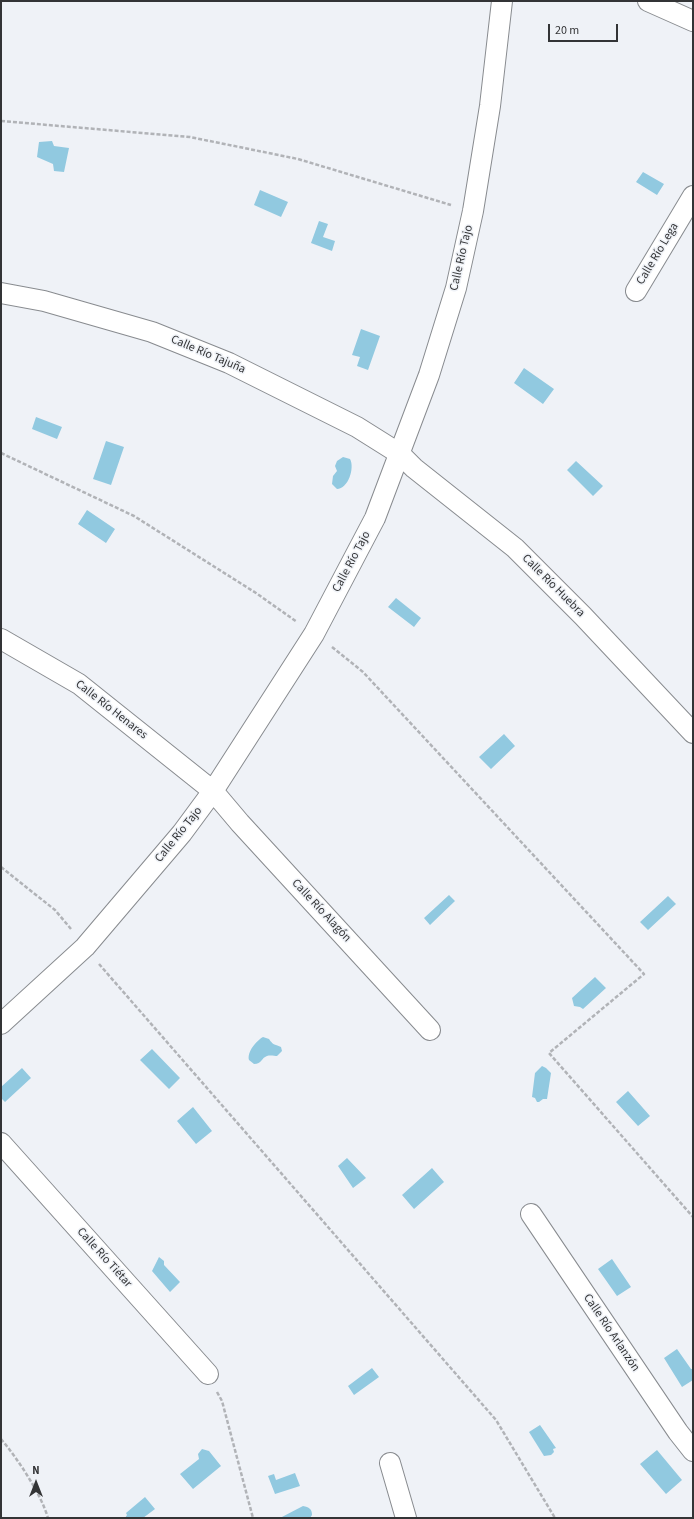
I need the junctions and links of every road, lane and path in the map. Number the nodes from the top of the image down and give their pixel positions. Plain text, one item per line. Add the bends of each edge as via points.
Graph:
1 (502, 1) edge
2 (648, 1) edge
3 (693, 21) edge
4 (1, 121) edge
5 (693, 196) edge
6 (473, 211) junction
7 (636, 291) dead end
8 (1, 293) edge
9 (1, 453) edge
10 (400, 454) junction
11 (314, 634) junction
12 (1, 639) edge
13 (693, 733) edge
14 (213, 791) junction
15 (1, 868) edge
16 (85, 947) junction
17 (1, 1024) edge
18 (430, 1030) dead end
19 (1, 1143) edge
20 (531, 1214) dead end
21 (693, 1217) edge
22 (208, 1374) joint
23 (1, 1439) edge
24 (693, 1451) edge
25 (390, 1463) dead end
26 (48, 1518) edge
27 (253, 1518) edge
28 (406, 1518) edge
29 (555, 1518) edge

1 - 6 street, Calle Río Tajo via 490,106
2 - 3 street
4 - 6 path via 190,137 298,159
5 - 7 street, Calle Río Lega
6 - 10 street, Calle Río Tajo via 456,288 429,375
8 - 10 street, Calle Río Tajuña via 44,301 152,332 229,362 357,427
9 - 11 path via 134,516 256,593
10 - 11 street, Calle Río Tajo via 375,518
10 - 13 street, Calle Río Huebra via 515,548
11 - 14 street, Calle Río Tajo
11 - 21 path via 363,672 644,974 549,1053
12 - 14 street, Calle Río Henares via 79,684
14 - 16 street, Calle Río Tajo via 182,833
14 - 18 street, Calle Río Alagón
15 - 16 path via 55,910
16 - 17 street, Calle Río Tajo
16 - 29 path via 496,1420
19 - 22 street, Calle Río Tiétar
20 - 24 street, Calle Río Arlanzón
22 - 27 path via 222,1401
23 - 26 path via 13,1453 44,1506
25 - 28 street

